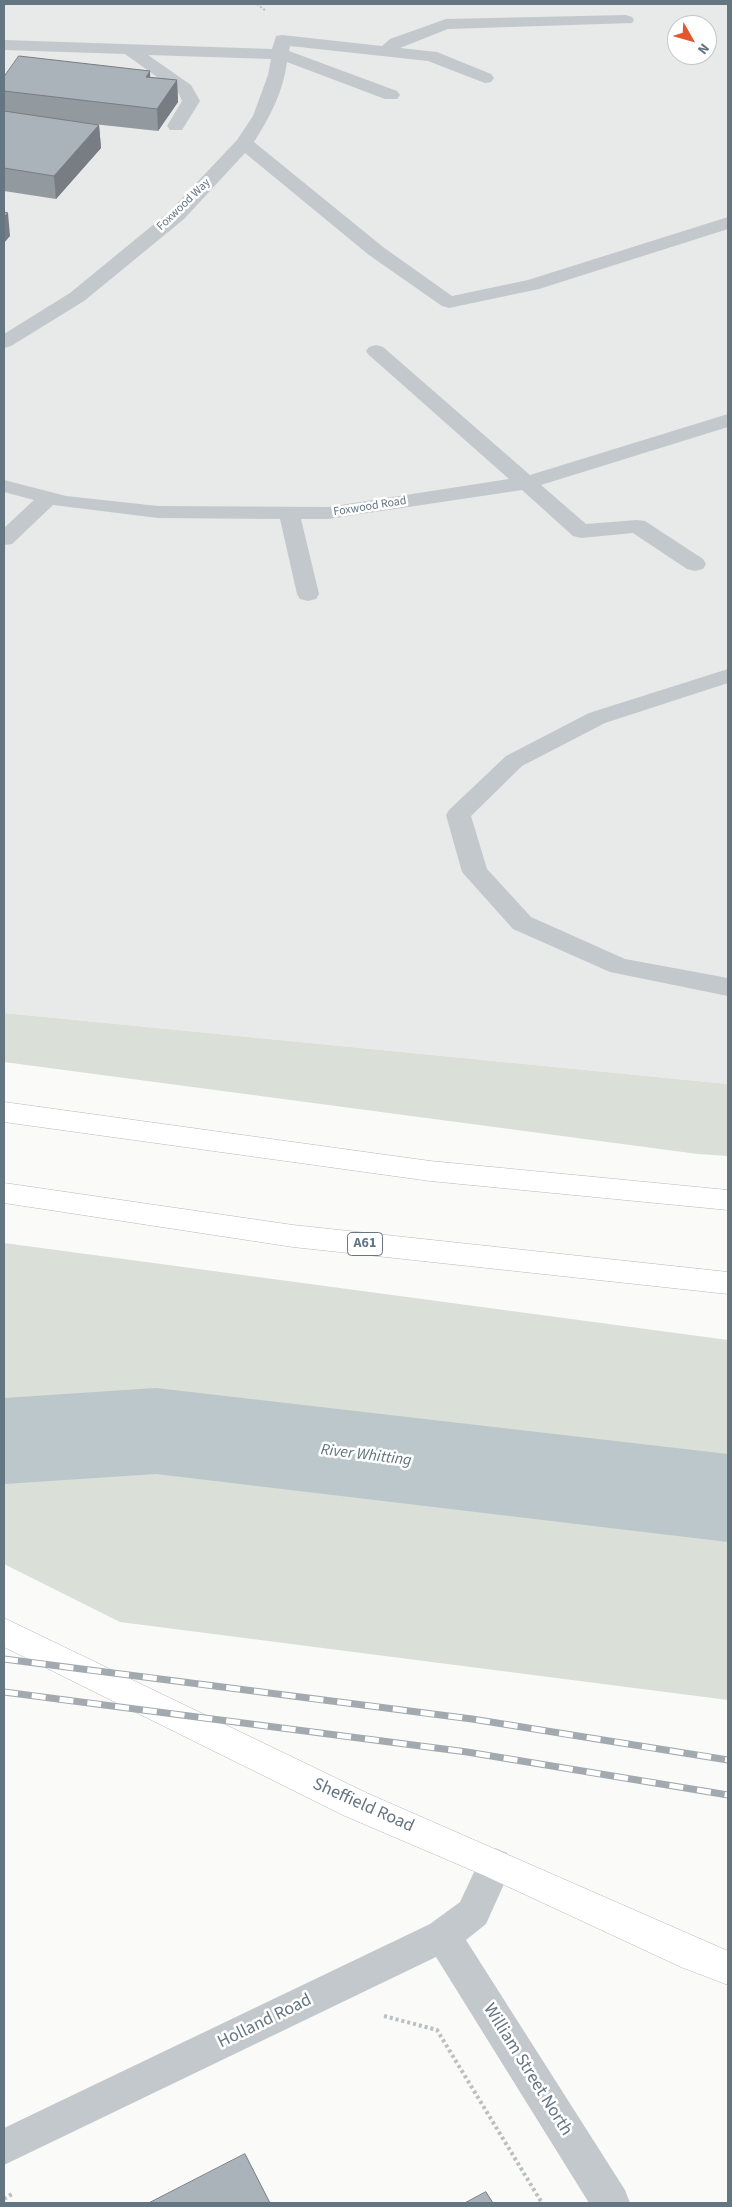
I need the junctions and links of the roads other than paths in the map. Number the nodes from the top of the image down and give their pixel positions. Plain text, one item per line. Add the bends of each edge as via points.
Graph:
1 (626, 20) dead end
2 (4, 46) edge
3 (281, 47) junction
4 (129, 49) junction
5 (386, 52) junction
6 (485, 78) dead end
7 (391, 95) dead end
8 (176, 126) dead end
9 (244, 143) junction
10 (728, 223) edge
11 (12, 318) dead end
12 (35, 322) junction
13 (4, 342) edge
14 (376, 351) dead end
15 (728, 420) edge
16 (526, 483) junction
17 (4, 486) edge
18 (48, 498) junction
19 (289, 513) junction
20 (4, 539) edge
21 (695, 564) dead end
22 (308, 594) dead end
23 (728, 676) edge
24 (728, 987) edge
25 (4, 1112) edge
26 (4, 1193) edge
27 (728, 1200) edge
28 (728, 1283) edge
29 (4, 1632) edge
30 (495, 1864) junction
31 (443, 1936) junction
32 (728, 1968) edge
33 (4, 2147) edge
34 (611, 2203) edge

1 - 5 street via 446,24 396,44
2 - 4 street
3 - 4 street
3 - 5 street
3 - 7 street
3 - 9 street, Foxwood Way via 277,75 262,116
4 - 8 street via 185,89 191,101
5 - 6 street via 432,56
9 - 10 street via 376,252 449,302 532,285
9 - 12 street, Foxwood Way via 177,215 77,297
11 - 12 street
12 - 13 street, Foxwood Way
14 - 16 street
15 - 16 street, Foxwood Road
16 - 19 street, Foxwood Road via 328,513
16 - 21 street via 581,531 637,526
17 - 18 street, Foxwood Road
18 - 19 street, Foxwood Road via 158,512
18 - 20 street
19 - 22 street
23 - 24 street via 597,718 514,760 458,815 475,872 522,923 619,966
25 - 27 main road via 430,1171
26 - 28 main road, A61 via 293,1236
29 - 30 main road, Sheffield Road via 357,1805
30 - 31 street, Holland Road via 473,1913
30 - 32 main road, Sheffield Road
31 - 33 street, Holland Road
31 - 34 street, William Street North

